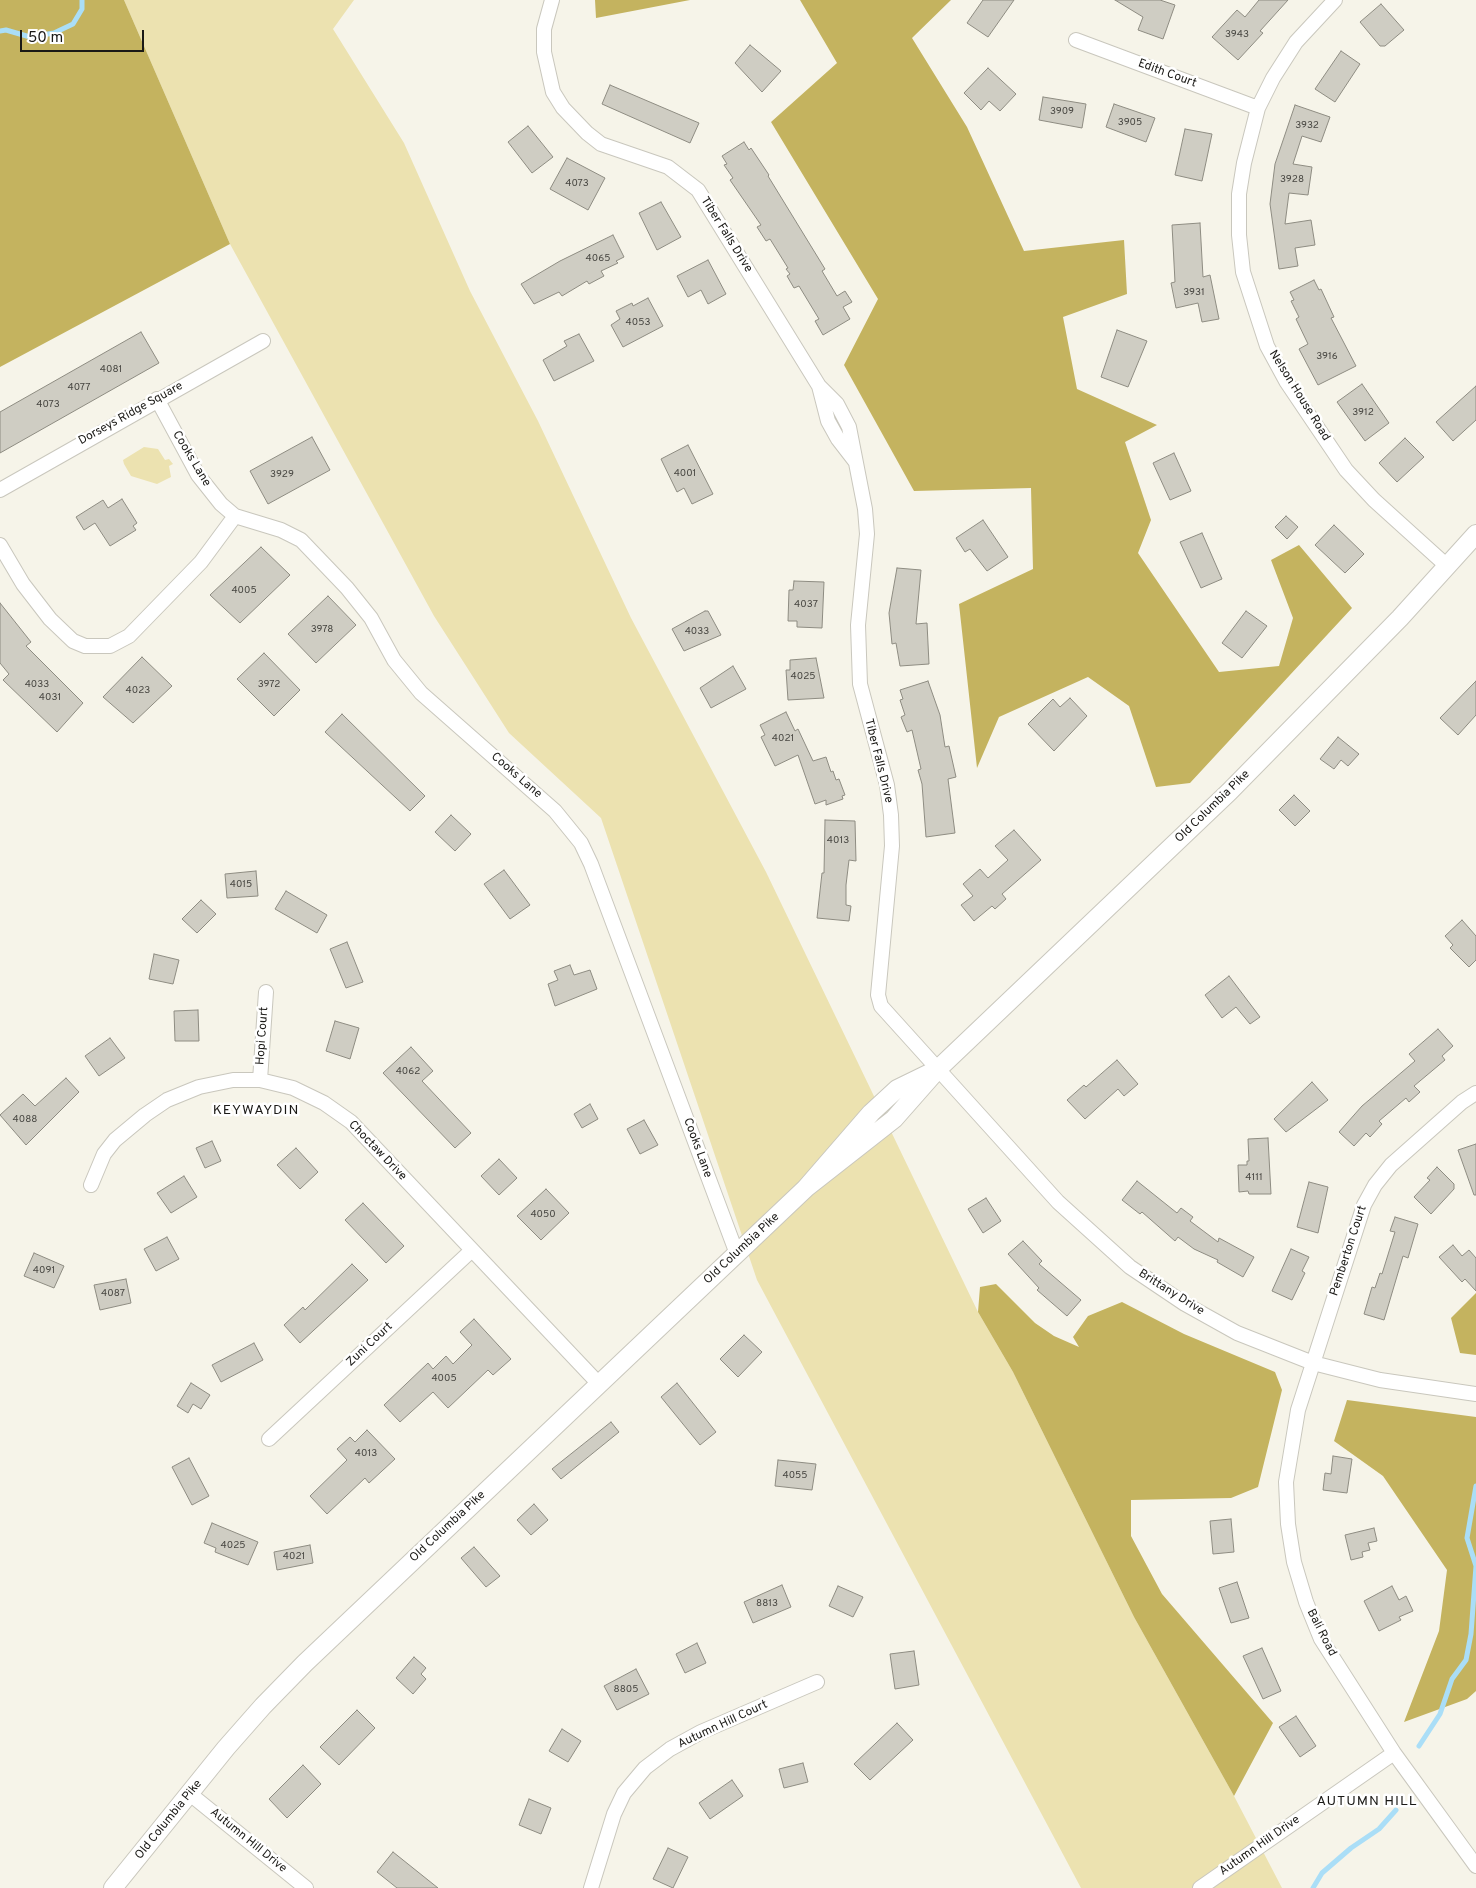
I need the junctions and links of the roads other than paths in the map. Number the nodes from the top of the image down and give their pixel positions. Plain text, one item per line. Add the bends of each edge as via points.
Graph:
1 (552, 0) edge
2 (1335, 0) edge
3 (1076, 40) dead end
4 (1258, 108) junction
5 (263, 341) dead end
6 (157, 399) junction
7 (0, 490) edge
8 (235, 516) junction
9 (1476, 534) edge
10 (0, 545) edge
11 (1447, 566) junction
12 (266, 992) dead end
13 (938, 1069) junction
14 (260, 1080) junction
15 (1476, 1092) edge
16 (91, 1185) dead end
17 (470, 1251) junction
18 (737, 1254) junction
19 (1313, 1363) junction
20 (599, 1384) junction
21 (1476, 1394) edge
22 (269, 1439) dead end
23 (817, 1682) dead end
24 (1394, 1753) junction
25 (190, 1794) junction
26 (1476, 1866) edge
27 (113, 1888) edge
28 (306, 1888) edge
29 (591, 1888) edge
30 (1200, 1888) edge

1 - 13 street, Tiber Falls Drive via 544,29 544,52 554,92 563,108 586,134 602,144 668,167 698,190 819,386 845,417 865,509 866,534 858,625 860,675 867,715 887,785 891,815 892,846 878,995 888,1015
2 - 4 street, Nelson House Road via 1296,42
3 - 4 street, Edith Court
4 - 11 street, Nelson House Road via 1239,194 1239,235 1244,272 1267,346 1286,381 1346,470
5 - 6 street, Dorseys Ridge Square
6 - 7 street, Dorseys Ridge Square
6 - 8 street, Cooks Lane via 198,476
8 - 10 street via 201,562 129,636 110,646 85,646 73,641 50,619
8 - 18 street, Cooks Lane via 281,530 300,540 371,618 394,660 421,694 556,811 581,843
9 - 11 street, Old Columbia Pike
11 - 13 street, Old Columbia Pike via 1394,625 1230,792
12 - 14 street, Hopi Court
13 - 18 street, Old Columbia Pike via 894,1119 806,1188
13 - 19 street, Brittany Drive via 1058,1202 1130,1267 1185,1304 1237,1333
14 - 16 street, Choctaw Drive via 199,1087 167,1100 116,1140 104,1154
14 - 17 street, Choctaw Drive via 293,1088 324,1103 351,1122
15 - 19 street, Pemberton Court via 1391,1165 1375,1185 1364,1205
17 - 20 street, Choctaw Drive
17 - 22 street, Zuni Court
18 - 20 street, Old Columbia Pike
19 - 21 street, Brittany Drive via 1380,1380
19 - 24 street, Bali Road via 1298,1410 1286,1482 1294,1562 1322,1639
20 - 25 street, Old Columbia Pike via 299,1669 263,1706
23 - 29 street, Autumn Hill Court via 701,1732 645,1768 624,1792 614,1814
24 - 26 street, Bali Road
24 - 30 street, Autumn Hill Drive
25 - 27 street, Old Columbia Pike
25 - 28 street, Autumn Hill Drive

